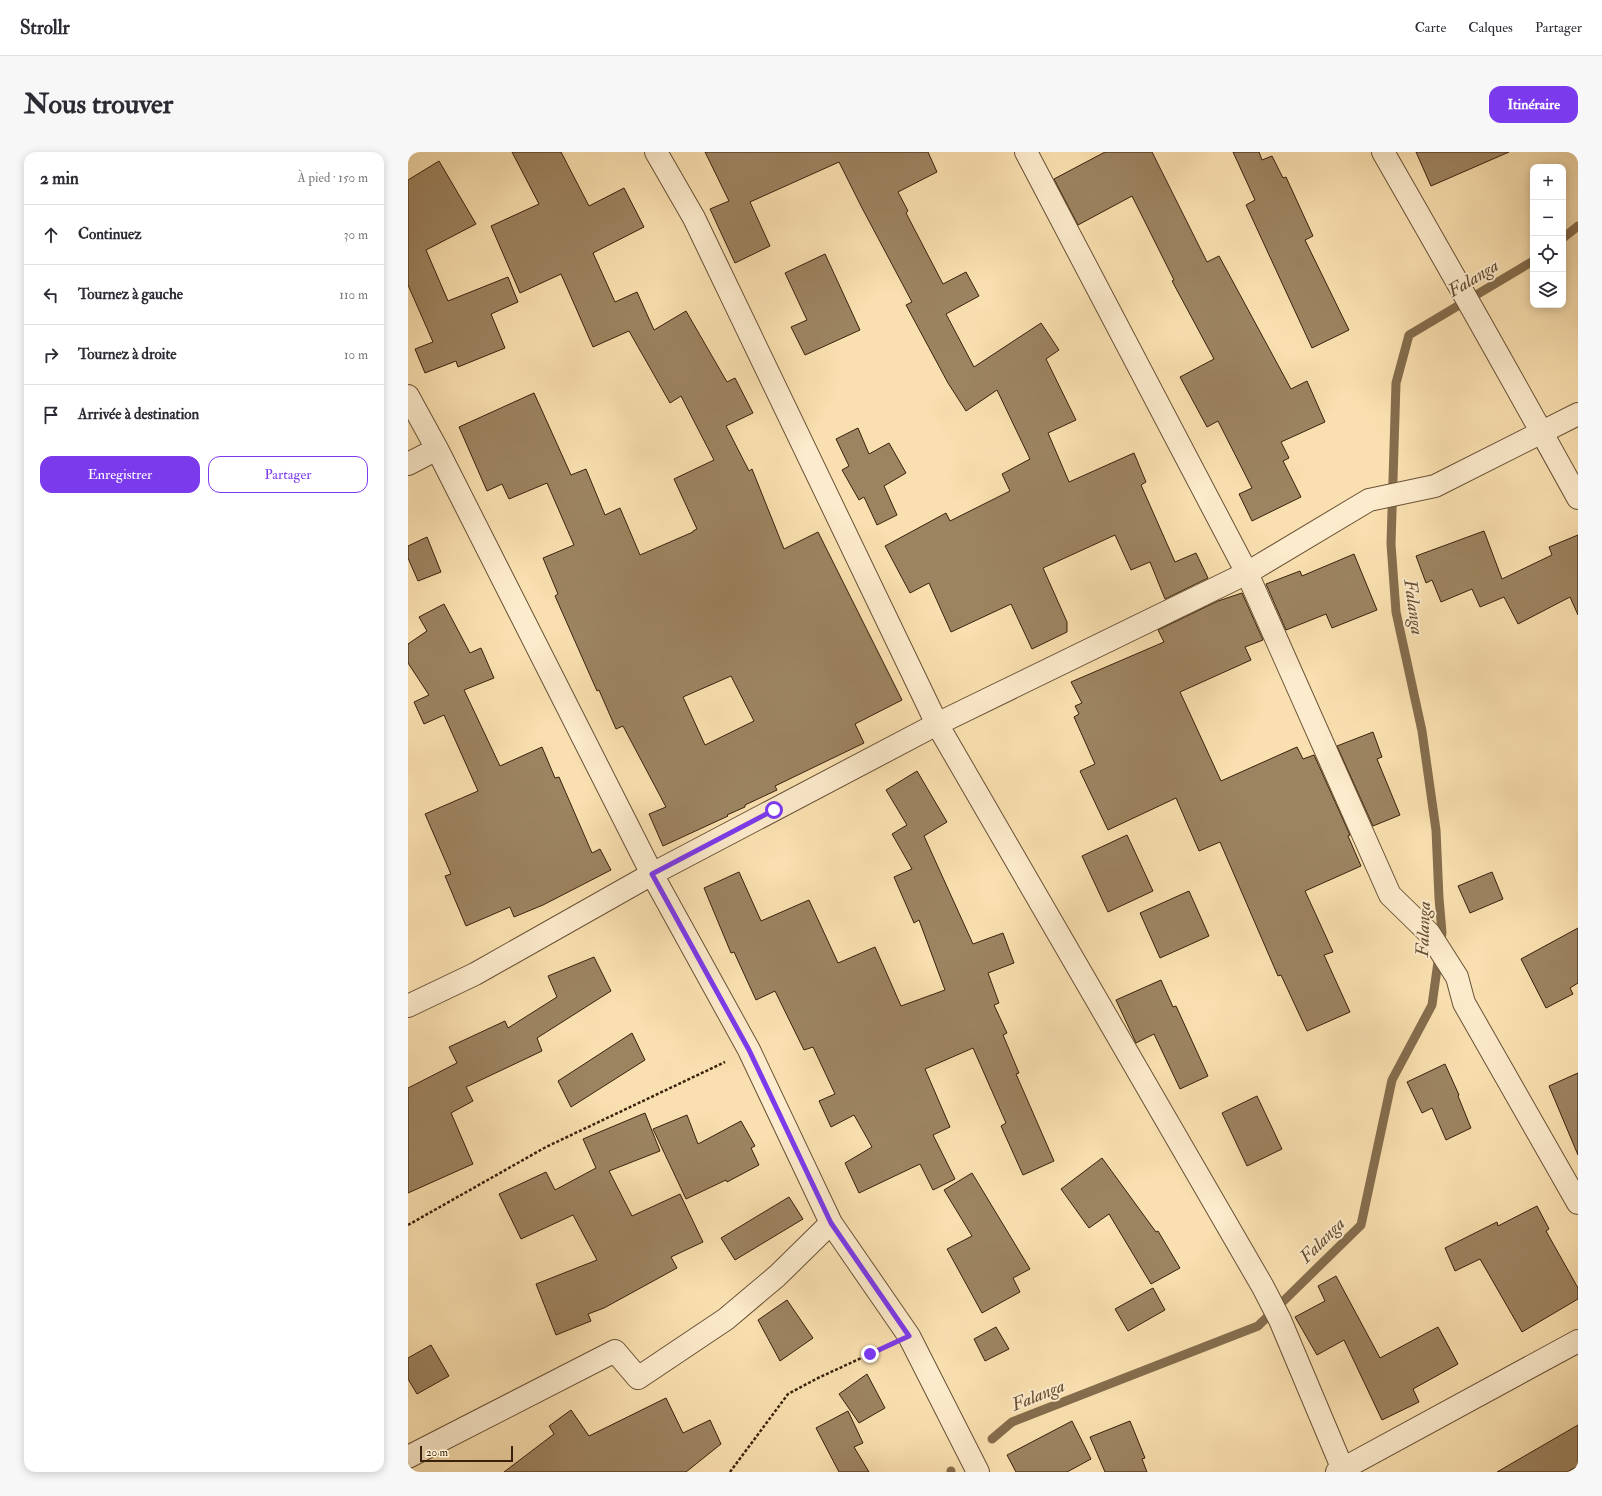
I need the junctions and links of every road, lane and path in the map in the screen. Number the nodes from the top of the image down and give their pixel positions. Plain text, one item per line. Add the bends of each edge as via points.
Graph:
1 (656, 152) edge
2 (1026, 152) edge
3 (1382, 152) edge
4 (408, 396) edge
5 (1578, 414) edge
6 (1542, 433) junction
7 (437, 449) junction
8 (408, 464) edge
9 (1578, 498) edge
10 (1247, 573) junction
11 (937, 724) junction
12 (652, 874) junction
13 (408, 1006) edge
14 (749, 1050) junction
15 (1578, 1203) edge
16 (831, 1223) junction
17 (408, 1225) edge
18 (909, 1336) junction
19 (1578, 1340) edge
20 (408, 1457) edge
21 (1341, 1471) edge
22 (730, 1472) edge
23 (978, 1472) edge

1 - 11 street via 694,218
2 - 10 street
3 - 6 street
4 - 7 street
5 - 6 street
6 - 9 street
6 - 10 street via 1435,486 1369,500
7 - 8 street
7 - 12 street
10 - 11 street
10 - 15 street via 1390,895 1429,933 1457,977 1464,1003
11 - 12 street
11 - 21 street via 1263,1288 1280,1320
12 - 13 street via 475,974
12 - 14 street
14 - 16 street
14 - 17 path via 546,1147
16 - 18 street
16 - 20 street via 777,1276 726,1319 638,1378 615,1351
18 - 22 path via 788,1394
18 - 23 street
19 - 21 street

